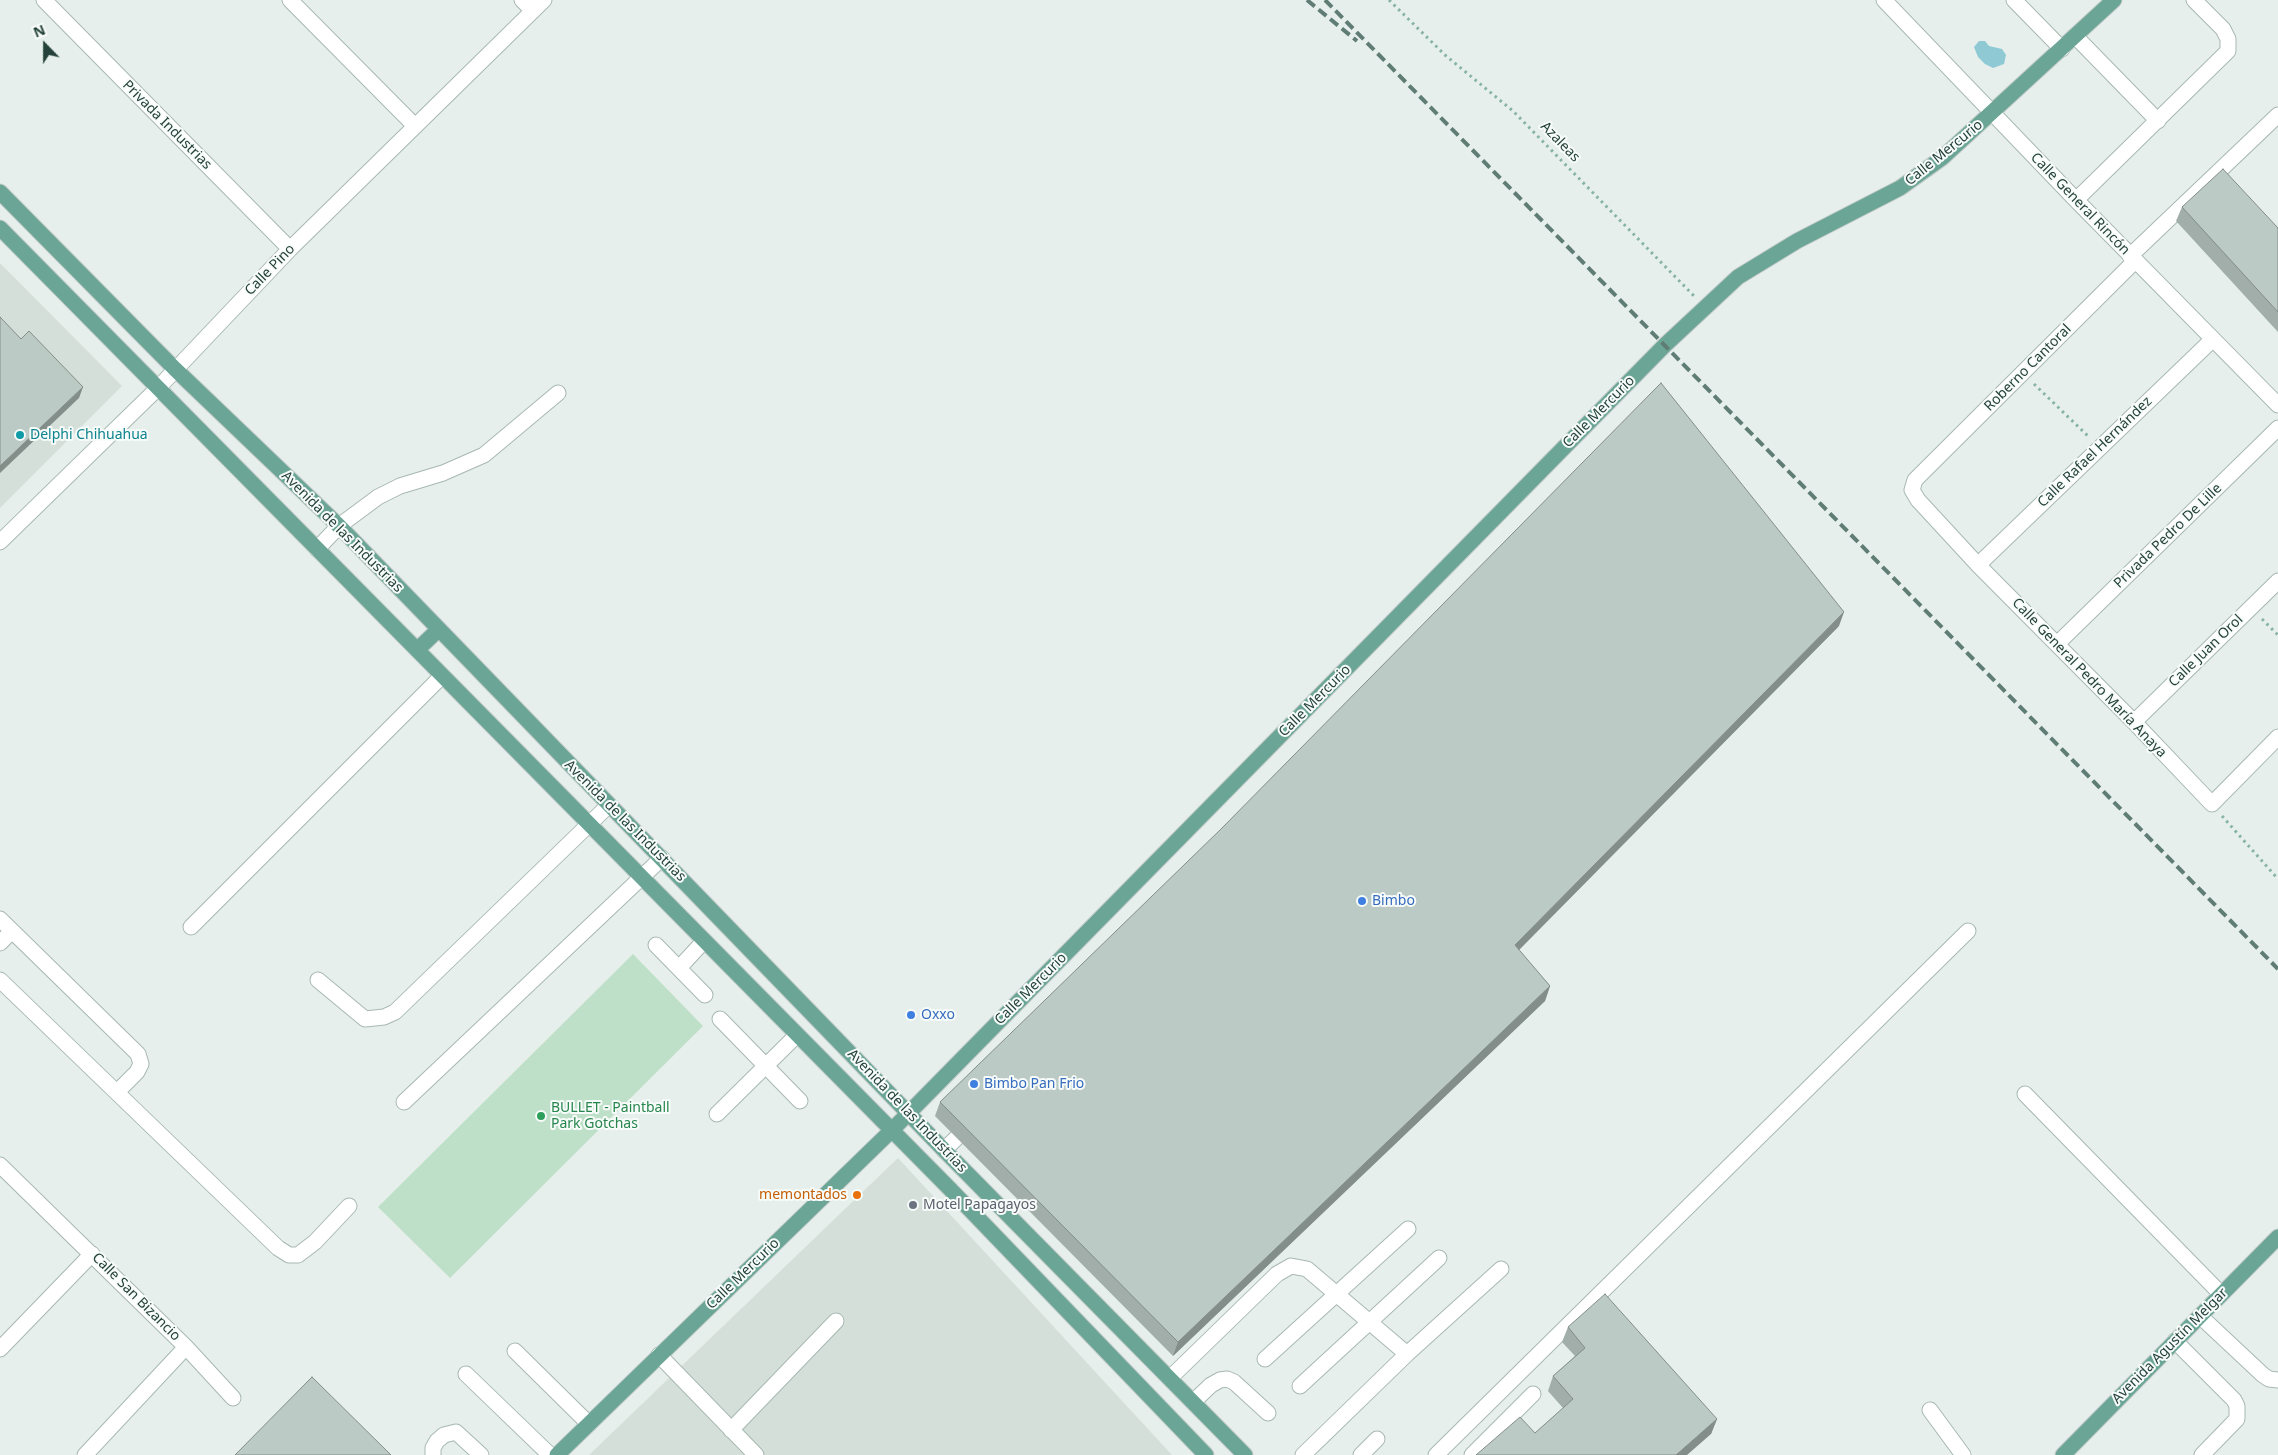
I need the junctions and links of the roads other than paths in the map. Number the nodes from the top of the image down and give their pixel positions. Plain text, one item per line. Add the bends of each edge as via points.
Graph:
1 (44, 0) edge
2 (290, 0) edge
3 (522, 0) edge
4 (544, 0) edge
5 (1884, 0) edge
6 (2014, 0) edge
7 (2114, 0) edge
8 (2194, 0) edge
9 (533, 11) junction
10 (2075, 36) junction
11 (2062, 49) junction
12 (1993, 112) junction
13 (2278, 115) edge
14 (2158, 121) junction
15 (414, 125) junction
16 (0, 192) edge
17 (2076, 200) junction
18 (0, 228) edge
19 (290, 249) junction
20 (2133, 258) junction
21 (2212, 340) junction
22 (175, 369) junction
23 (158, 388) junction
24 (558, 393) dead end
25 (2278, 405) edge
26 (2278, 428) edge
27 (1920, 475) joint
28 (339, 526) junction
29 (0, 542) edge
30 (317, 549) junction
31 (1978, 565) junction
32 (2278, 581) edge
33 (438, 630) junction
34 (2057, 644) junction
35 (417, 650) junction
36 (442, 676) junction
37 (2134, 722) junction
38 (2278, 737) edge
39 (609, 805) junction
40 (589, 825) junction
41 (662, 858) junction
42 (642, 877) junction
43 (0, 919) edge
44 (191, 927) dead end
45 (12, 931) junction
46 (1968, 931) dead end
47 (704, 940) junction
48 (0, 943) edge
49 (656, 945) dead end
50 (679, 968) junction
51 (0, 980) edge
52 (318, 980) dead end
53 (705, 995) dead end
54 (720, 1019) dead end
55 (797, 1035) junction
56 (766, 1065) junction
57 (117, 1092) junction
58 (2026, 1094) dead end
59 (800, 1100) dead end
60 (404, 1102) dead end
61 (909, 1113) junction
62 (718, 1114) dead end
63 (979, 1116) edge
64 (891, 1132) junction
65 (944, 1150) junction
66 (0, 1165) edge
67 (966, 1172) junction
68 (950, 1189) junction
69 (349, 1206) dead end
70 (1408, 1229) dead end
71 (2278, 1237) edge
72 (92, 1254) junction
73 (1439, 1258) dead end
74 (1501, 1269) dead end
75 (1336, 1294) junction
76 (2221, 1294) junction
77 (2200, 1316) junction
78 (836, 1321) dead end
79 (1368, 1321) junction
80 (2175, 1341) junction
81 (186, 1347) junction
82 (0, 1349) edge
83 (515, 1351) dead end
84 (1407, 1354) junction
85 (659, 1355) junction
86 (1265, 1359) dead end
87 (466, 1374) dead end
88 (1170, 1378) junction
89 (2278, 1380) edge
90 (1300, 1386) dead end
91 (1533, 1394) dead end
92 (233, 1398) dead end
93 (1193, 1402) junction
94 (1930, 1410) dead end
95 (1268, 1413) dead end
96 (589, 1424) junction
97 (731, 1430) junction
98 (1377, 1439) dead end
99 (94, 1452) edge
100 (557, 1454) edge
101 (433, 1455) edge
102 (482, 1455) edge
103 (756, 1455) edge
104 (1206, 1455) edge
105 (1246, 1455) edge
106 (1303, 1455) edge
107 (1361, 1455) edge
108 (1436, 1455) edge
109 (1472, 1455) edge
110 (1963, 1455) edge
111 (2063, 1455) edge
112 (2202, 1455) edge

1 - 19 street, Privada Industrias
2 - 15 street
3 - 9 street
4 - 9 street, Calle Pino
5 - 12 street, Calle General Rincón
6 - 11 street
7 - 10 main road, Calle Mercurio
8 - 14 street via 2223,29 2228,39 2228,51
9 - 15 street, Calle Pino
10 - 11 main road, Calle Mercurio
10 - 14 street
11 - 12 main road, Calle Mercurio
12 - 17 street, Calle General Rincón
12 - 61 main road, Calle Mercurio via 1920,174 1875,202 1770,256 1738,278 1651,360
13 - 20 street, Roberno Cantoral
14 - 17 street
15 - 19 street, Calle Pino
16 - 22 main road, Avenida de las Industrias
17 - 20 street, Calle General Rincón
18 - 23 main road, Avenida de las Industrias
19 - 22 street, Calle Pino
20 - 21 street, Calle General Rincón
20 - 27 street, Roberno Cantoral
21 - 25 street, Calle General Rincón
21 - 31 street, Calle Rafael Hernández
22 - 23 street, Calle Pino
22 - 28 main road, Avenida de las Industrias
23 - 29 street, Calle Pino
23 - 30 main road, Avenida de las Industrias
24 - 28 street via 484,455 443,473 400,486 378,497
26 - 34 street, Privada Pedro De Lille
27 - 31 street, Calle General Pedro María Anaya via 1913,486 1913,494
28 - 30 street
28 - 33 main road, Avenida de las Industrias
30 - 35 main road, Avenida de las Industrias
31 - 34 street, Calle General Pedro María Anaya
32 - 37 street, Calle Juan Orol
33 - 35 main road
33 - 39 main road, Avenida de las Industrias
34 - 37 street, Calle General Pedro María Anaya
35 - 36 main road, Avenida de las Industrias
36 - 40 main road, Avenida de las Industrias
36 - 44 street
37 - 38 street, Calle General Pedro María Anaya via 2212,804
39 - 40 street
39 - 41 main road, Avenida de las Industrias
40 - 42 main road, Avenida de las Industrias
40 - 52 street via 395,1012 384,1018 365,1019
41 - 42 street
41 - 61 main road, Avenida de las Industrias
42 - 47 main road, Avenida de las Industrias
42 - 60 street
43 - 45 street
45 - 48 street
45 - 57 street via 138,1054 141,1064 137,1072
46 - 108 street
47 - 50 street
47 - 55 main road, Avenida de las Industrias
49 - 50 street
50 - 53 street
51 - 57 street
54 - 56 street
55 - 56 street
55 - 64 main road, Avenida de las Industrias
56 - 59 street
56 - 62 street
57 - 69 street via 289,1255 298,1255 315,1242
58 - 76 street
61 - 64 main road, Calle Mercurio
61 - 65 main road, Avenida de las Industrias
63 - 65 street
64 - 68 main road, Avenida de las Industrias
64 - 85 main road, Calle Mercurio
65 - 67 main road, Avenida de las Industrias
66 - 72 street, Calle San Bizancio
67 - 68 main road
67 - 88 main road, Avenida de las Industrias
68 - 104 main road, Avenida de las Industrias
70 - 75 street
71 - 76 main road, Avenida Agustín Melgar
72 - 81 street, Calle San Bizancio
72 - 82 street
73 - 79 street
74 - 84 street
75 - 79 street
75 - 86 street
75 - 88 street via 1304,1267 1284,1268
76 - 77 main road, Avenida Agustín Melgar
77 - 80 main road, Avenida Agustín Melgar
77 - 89 street via 2263,1375
78 - 97 street
79 - 84 street
79 - 90 street
80 - 111 main road, Avenida Agustín Melgar
80 - 112 street via 2238,1406 2237,1418
81 - 92 street
81 - 99 street, Calle San Bizancio
83 - 96 street
84 - 106 street
85 - 96 main road, Calle Mercurio
85 - 97 street
87 - 100 street
88 - 93 main road, Avenida de las Industrias
91 - 109 street
93 - 95 street via 1211,1385 1228,1379
93 - 105 main road, Avenida de las Industrias
94 - 110 street
96 - 100 main road, Calle Mercurio
97 - 103 street
98 - 107 street
101 - 102 street via 437,1441 456,1432

